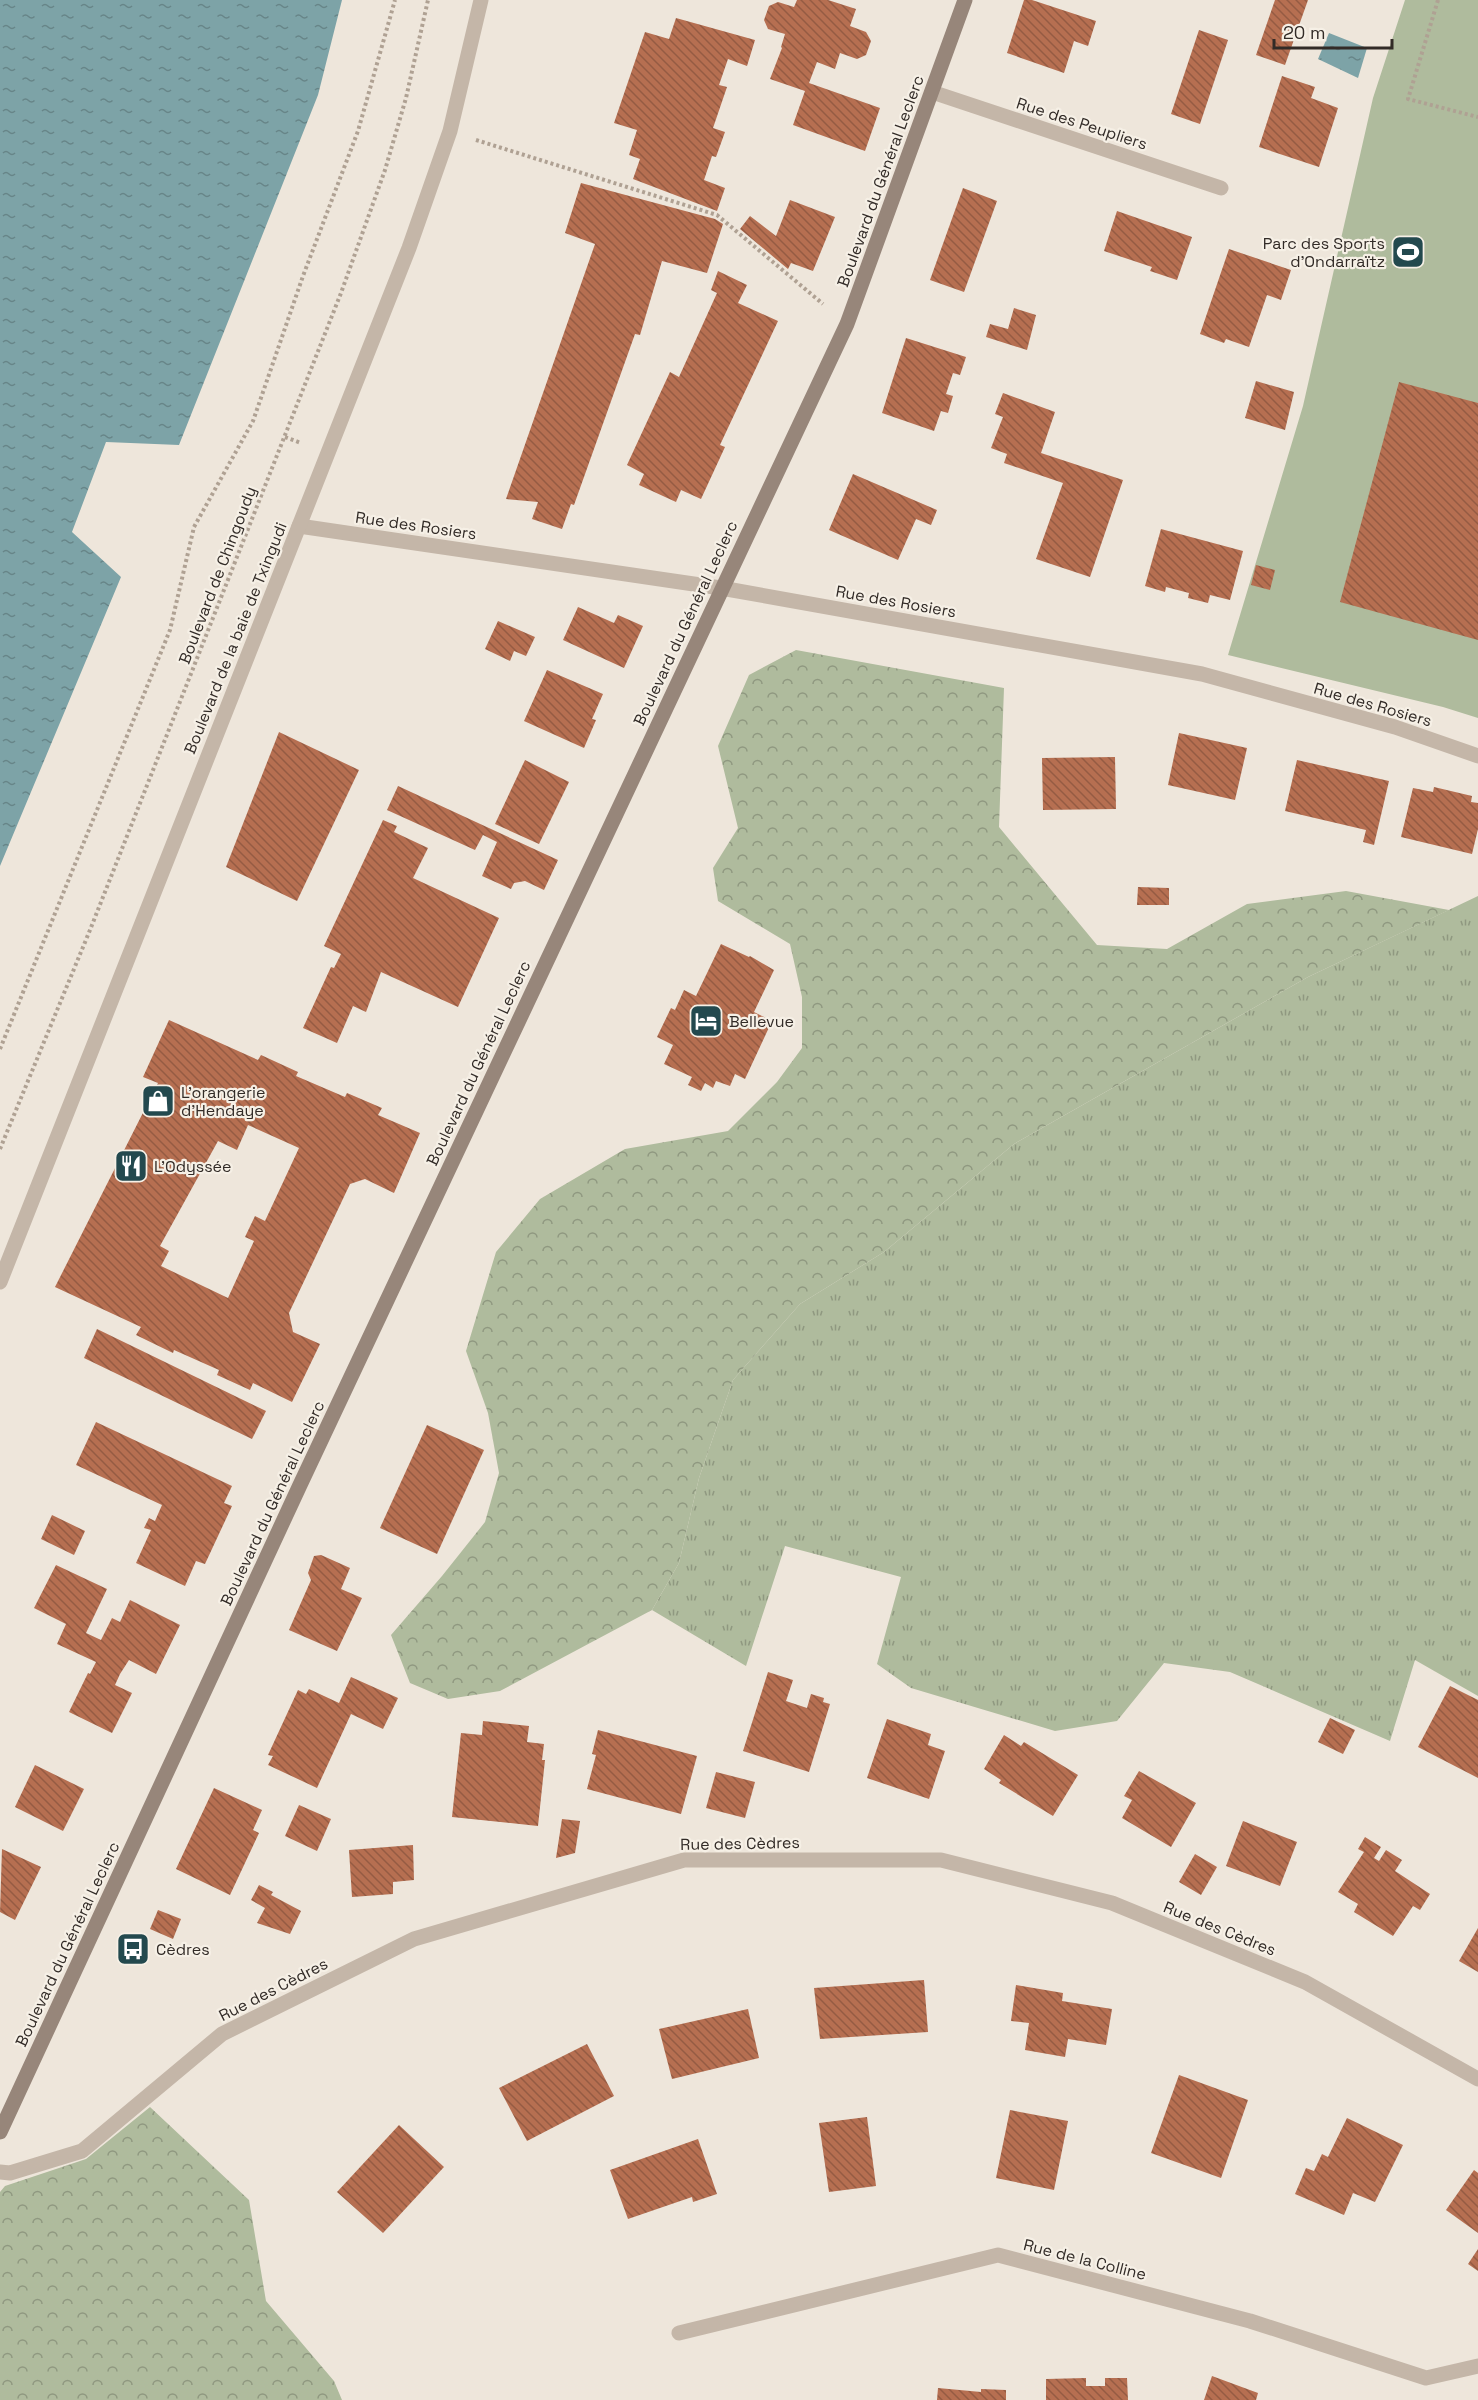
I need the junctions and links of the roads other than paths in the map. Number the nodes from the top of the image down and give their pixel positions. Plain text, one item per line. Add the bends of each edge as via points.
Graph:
1 (481, 0) edge
2 (965, 0) edge
3 (932, 92) junction
4 (1221, 188) dead end
5 (299, 526) junction
6 (721, 588) junction
7 (1478, 756) edge
8 (0, 1282) edge
9 (1478, 2079) edge
10 (0, 2132) edge
11 (0, 2172) edge
12 (679, 2333) dead end
13 (1478, 2366) edge

1 - 5 street, Boulevard de la baie de Txingudi via 450,131 409,248
2 - 3 main road, Boulevard du Général Leclerc
3 - 4 street, Rue des Peupliers
3 - 6 main road, Boulevard du Général Leclerc via 847,324
5 - 6 street, Rue des Rosiers
5 - 8 street, Boulevard de la baie de Txingudi
6 - 7 street, Rue des Rosiers via 1202,674 1395,728
6 - 10 main road, Boulevard du Général Leclerc
9 - 11 street, Rue des Cèdres via 1305,1982 1112,1903 941,1860 684,1860 414,1939 222,2034 82,2151 10,2173
12 - 13 street, Rue de la Colline via 998,2255 1250,2321 1426,2378

